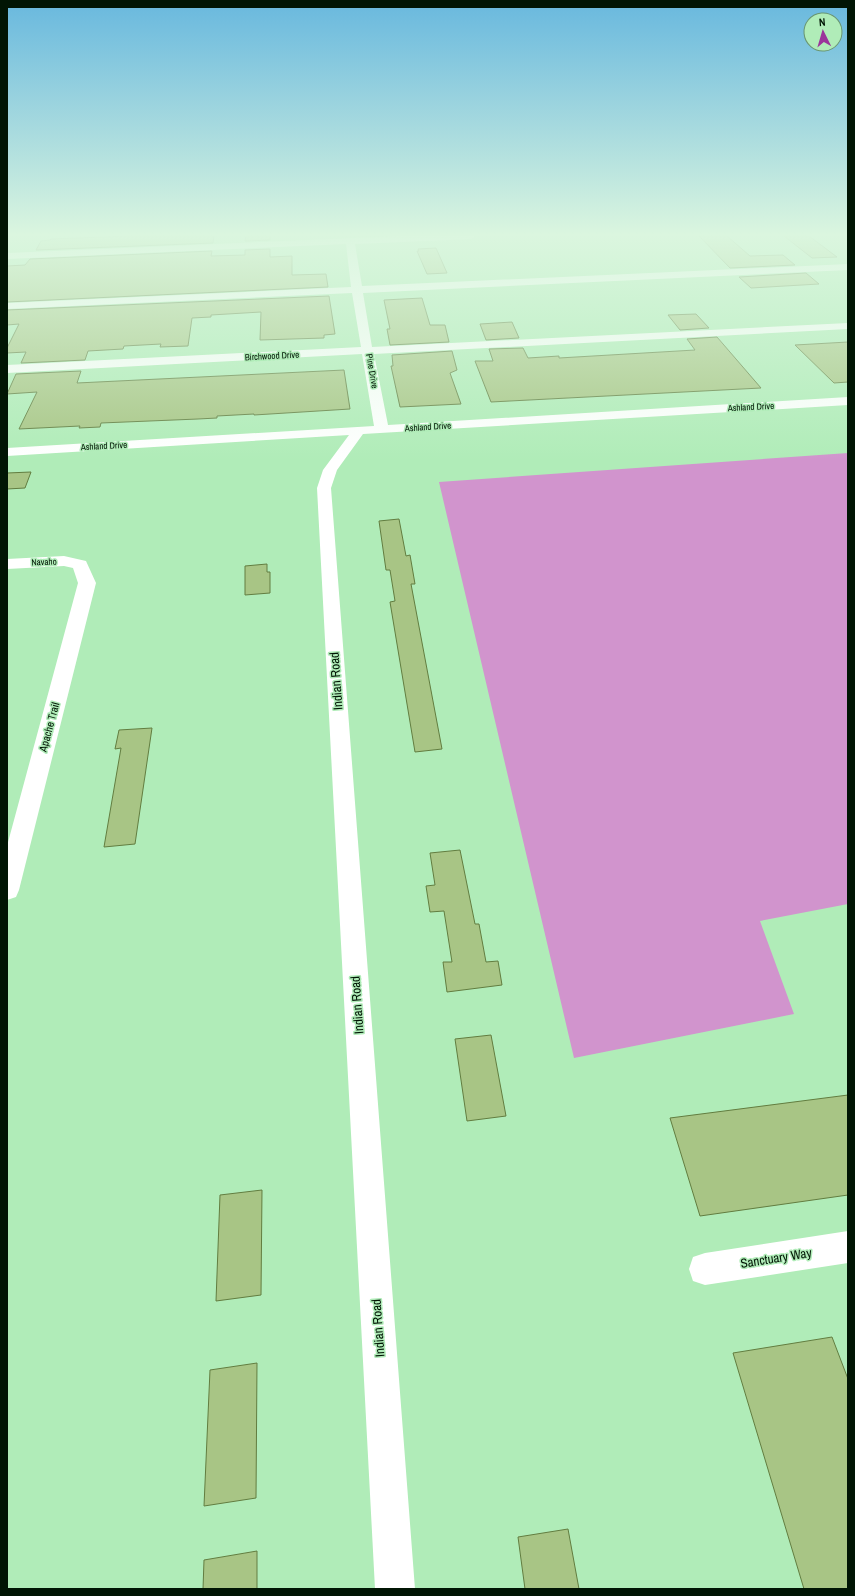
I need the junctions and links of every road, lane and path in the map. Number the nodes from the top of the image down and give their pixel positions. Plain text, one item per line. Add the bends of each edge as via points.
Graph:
1 (360, 310) edge
2 (848, 326) edge
3 (368, 351) junction
4 (7, 369) edge
5 (848, 401) edge
6 (371, 430) junction
7 (7, 452) edge
8 (7, 564) edge
9 (80, 565) joint
10 (7, 890) edge
11 (848, 1248) edge
12 (705, 1269) dead end
13 (395, 1589) edge

1 - 3 street, Pine Drive
2 - 3 street, Birchwood Drive
3 - 4 street, Birchwood Drive
3 - 6 street, Pine Drive
5 - 6 street, Ashland Drive
6 - 7 street, Ashland Drive
6 - 13 street, Indian Road via 330,470 325,482 324,495
8 - 9 street, Navaho via 64,562
9 - 10 street, Apache Trail via 87,583
11 - 12 street, Sanctuary Way

